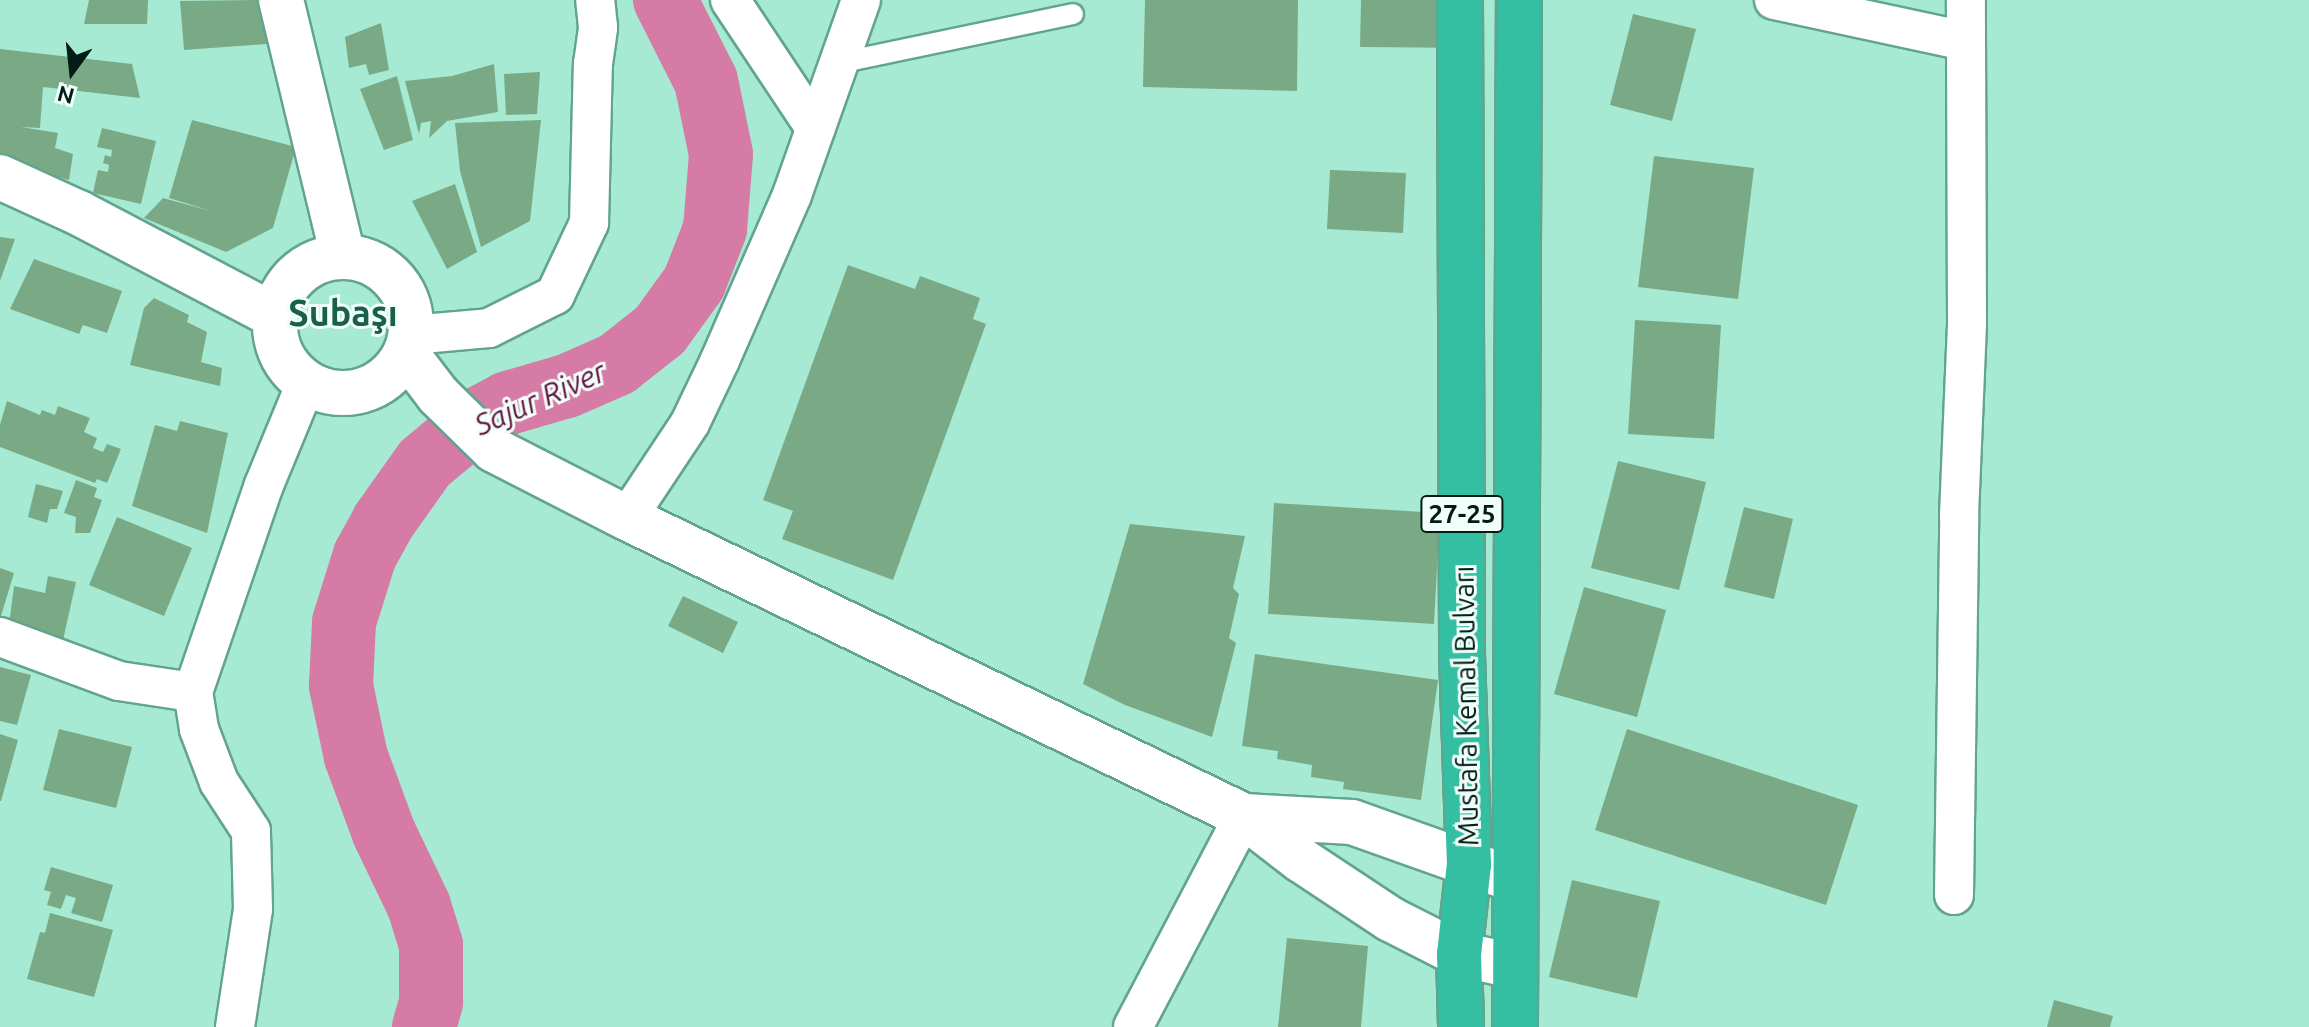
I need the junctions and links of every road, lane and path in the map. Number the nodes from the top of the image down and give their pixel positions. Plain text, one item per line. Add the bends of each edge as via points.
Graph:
1 (281, 0) edge
2 (595, 0) edge
3 (730, 0) edge
4 (861, 0) edge
5 (1460, 0) edge
6 (1519, 0) edge
7 (1774, 0) edge
8 (1966, 0) edge
9 (1073, 14) dead end
10 (1966, 41) junction
11 (839, 63) junction
12 (815, 128) junction
13 (0, 177) edge
14 (343, 257) junction
15 (275, 316) junction
16 (408, 344) junction
17 (306, 383) junction
18 (627, 518) junction
19 (0, 637) edge
20 (193, 692) junction
21 (1244, 816) junction
22 (1469, 864) junction
23 (1515, 880) junction
24 (1954, 895) dead end
25 (1459, 954) junction
26 (1514, 966) junction
27 (235, 1027) edge
28 (1133, 1027) edge
29 (1461, 1027) edge
30 (1515, 1027) edge

1 - 14 street
2 - 16 street via 589,223 555,295 489,328
3 - 12 street
4 - 11 street
5 - 22 highway, Mustafa Kemal Bulvarı / 27-25 via 1462,654
6 - 23 highway, Mustafa Kemal Bulvarı / 27-25
7 - 10 street
8 - 10 street
9 - 11 lane
10 - 24 street via 1967,323
11 - 12 street
12 - 18 street via 792,195 690,423
13 - 15 street
14 - 15 street via 306,268 286,289
14 - 16 street via 380,267 395,280 411,315
15 - 17 street via 281,354
16 - 17 street via 388,376 363,390 343,394
16 - 18 street via 438,395 494,450
17 - 20 street via 264,485
18 - 21 street
19 - 20 street via 119,681
20 - 27 street via 199,729 219,782 251,831 253,909
21 - 22 street via 1352,822
21 - 25 street via 1390,919
21 - 28 street
22 - 23 street
22 - 25 highway, Mustafa Kemal Bulvarı / 27-25
23 - 26 highway, Mustafa Kemal Bulvarı / 27-25
25 - 26 street
25 - 29 highway, Mustafa Kemal Bulvarı / 27-25
26 - 30 highway, Mustafa Kemal Bulvarı / 27-25

